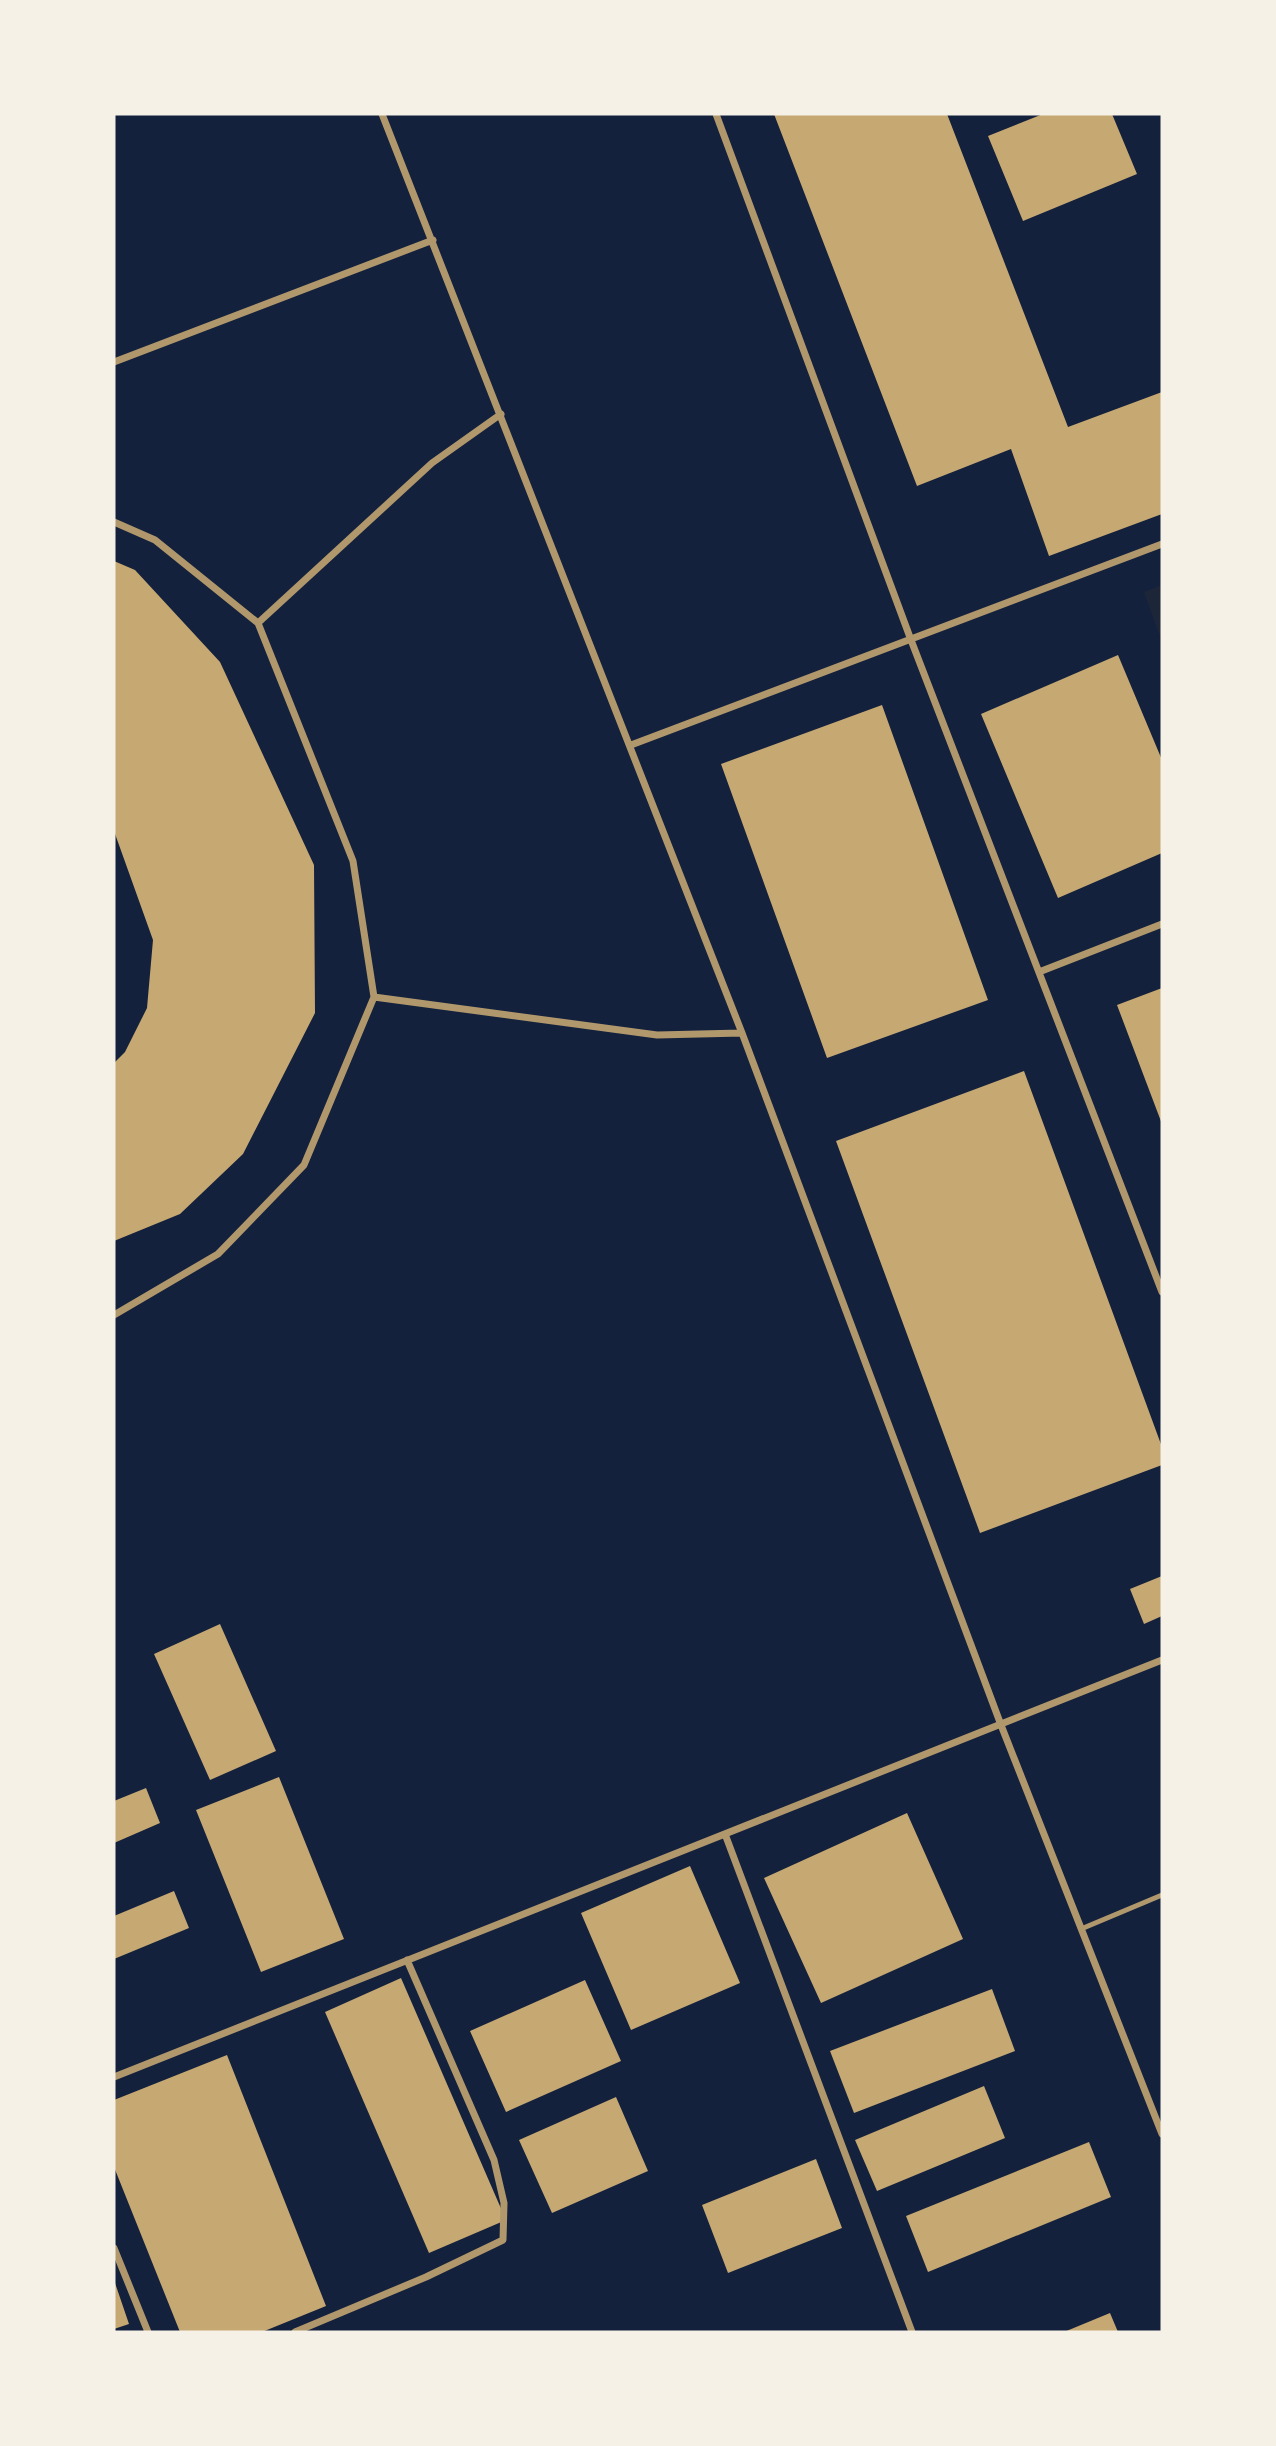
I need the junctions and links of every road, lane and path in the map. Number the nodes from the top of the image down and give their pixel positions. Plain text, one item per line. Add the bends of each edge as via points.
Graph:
1 (382, 114) edge
2 (716, 114) edge
3 (433, 240) junction
4 (114, 362) edge
5 (501, 414) junction
6 (114, 522) edge
7 (1162, 544) edge
8 (258, 623) junction
9 (911, 640) junction
10 (631, 745) junction
11 (1162, 924) edge
12 (1039, 972) junction
13 (374, 997) junction
14 (742, 1032) junction
15 (1160, 1282) edge
16 (1162, 1292) edge
17 (114, 1315) edge
18 (1162, 1660) edge
19 (1001, 1725) junction
20 (725, 1834) junction
21 (1162, 1895) edge
22 (1081, 1929) junction
23 (408, 1960) junction
24 (114, 2077) edge
25 (1162, 2134) edge
26 (114, 2248) edge
27 (148, 2332) edge
28 (295, 2332) edge
29 (912, 2332) edge

1 - 3 street
2 - 9 street
3 - 4 street
3 - 5 street
5 - 8 street via 432,463
5 - 10 street
6 - 8 street via 155,540
7 - 9 street
8 - 13 street via 353,861
9 - 10 street
9 - 12 street
10 - 14 street
11 - 12 street
12 - 15 street
13 - 14 street via 657,1035
13 - 17 street via 304,1165 218,1254
14 - 19 street
15 - 16 street
18 - 19 street
19 - 20 street
19 - 22 street
20 - 23 street
20 - 29 street
21 - 22 lane
22 - 25 street
23 - 24 street
23 - 28 street via 494,2160 504,2203 503,2239
26 - 27 street

